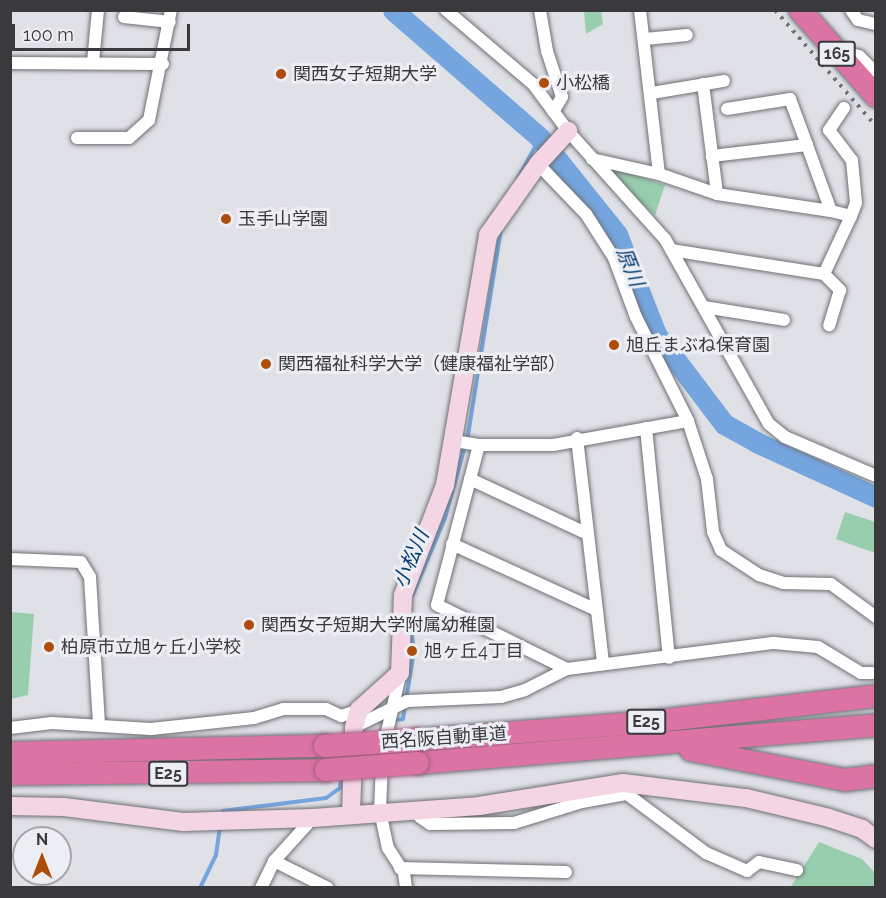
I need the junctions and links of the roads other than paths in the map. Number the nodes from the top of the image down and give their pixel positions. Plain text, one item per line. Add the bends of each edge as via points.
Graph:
1 (98, 10) edge
2 (446, 10) edge
3 (540, 10) edge
4 (640, 10) edge
5 (800, 10) edge
6 (851, 10) edge
7 (170, 16) edge
8 (124, 17) dead end
9 (876, 24) edge
10 (687, 35) dead end
11 (645, 39) junction
12 (835, 51) junction
13 (93, 62) junction
14 (10, 63) edge
15 (163, 64) junction
16 (876, 73) edge
17 (724, 81) dead end
18 (703, 84) junction
19 (652, 93) junction
20 (876, 96) edge
21 (844, 108) dead end
22 (727, 109) dead end
23 (553, 112) junction
24 (564, 134) junction
25 (77, 138) dead end
26 (807, 145) junction
27 (712, 156) junction
28 (592, 159) junction
29 (540, 161) junction
30 (659, 174) junction
31 (717, 194) junction
32 (831, 212) junction
33 (851, 216) junction
34 (671, 250) junction
35 (824, 274) junction
36 (704, 307) junction
37 (784, 320) dead end
38 (829, 326) dead end
39 (688, 421) junction
40 (646, 428) junction
41 (577, 438) junction
42 (454, 441) junction
43 (479, 445) junction
44 (876, 476) edge
45 (470, 479) junction
46 (588, 534) junction
47 (452, 544) junction
48 (10, 559) edge
49 (597, 610) junction
50 (876, 618) edge
51 (669, 658) junction
52 (603, 664) junction
53 (567, 669) junction
54 (400, 673) junction
55 (876, 673) edge
56 (876, 696) edge
57 (391, 709) junction
58 (357, 718) junction
59 (99, 725) junction
60 (876, 725) edge
61 (10, 728) edge
62 (664, 745) junction
63 (10, 753) edge
64 (10, 774) edge
65 (876, 776) edge
66 (10, 806) edge
67 (419, 808) junction
68 (380, 811) junction
69 (351, 814) junction
70 (313, 818) junction
71 (876, 839) edge
72 (274, 861) junction
73 (400, 868) junction
74 (797, 870) dead end
75 (566, 872) dead end
76 (261, 888) edge
77 (328, 888) edge
78 (406, 888) edge

1 - 13 street
2 - 23 street via 532,84
3 - 23 street via 547,51 562,97
4 - 11 street
5 - 12 highway, 165
6 - 9 street via 858,20
7 - 8 street
7 - 15 street
10 - 11 street
11 - 19 street
12 - 16 street via 859,56
12 - 20 highway, 165
13 - 14 street
13 - 15 street
15 - 25 street via 149,120 129,138
17 - 18 street
18 - 19 street
18 - 27 street
19 - 30 street
21 - 33 street via 829,130 852,160 856,203
22 - 26 street via 790,99
23 - 24 street
24 - 28 street
24 - 29 street
26 - 27 street
26 - 32 street
27 - 31 street
28 - 30 street
28 - 34 street
29 - 39 street via 586,214 614,258 636,317
29 - 42 street via 488,235
30 - 31 street
31 - 32 street
32 - 33 street
33 - 35 street
34 - 35 street
34 - 36 street
35 - 38 street via 840,290
36 - 37 street
36 - 44 street via 769,424 785,437
39 - 40 street
39 - 50 street via 707,479 713,532 721,550 759,575 783,583 831,584
40 - 41 street
40 - 51 street
41 - 43 street via 553,445
41 - 46 street
42 - 43 street
42 - 54 street via 445,485 403,595
43 - 45 street
45 - 46 street
45 - 47 street
46 - 49 street
47 - 49 street
47 - 53 street via 437,605
48 - 59 street via 81,562 90,577
49 - 52 street
51 - 52 street
51 - 55 street via 774,643 818,647 861,673
52 - 53 street
53 - 57 street via 501,697 407,701
54 - 57 street
54 - 58 street
56 - 63 highway, 西名阪自動車道 / E25, bridge via 649,722 417,740 325,746
57 - 58 street
57 - 68 street via 380,780
58 - 59 street via 326,709 283,710 254,718 152,729
58 - 69 street
59 - 61 street via 52,723
60 - 62 highway, 西名阪自動車道 / E25
62 - 64 highway, 西名阪自動車道 / E25, bridge via 326,770
62 - 65 highway via 845,780
66 - 70 street via 64,807 183,822
67 - 68 street
67 - 71 street via 479,806 634,784 746,798 829,818 862,829
67 - 74 street via 420,817 430,824 514,823 582,802 627,794 706,853 747,871 759,862
68 - 69 street
68 - 73 street via 388,848
69 - 70 street
70 - 72 street
72 - 76 street
72 - 77 street
73 - 75 street
73 - 78 street

